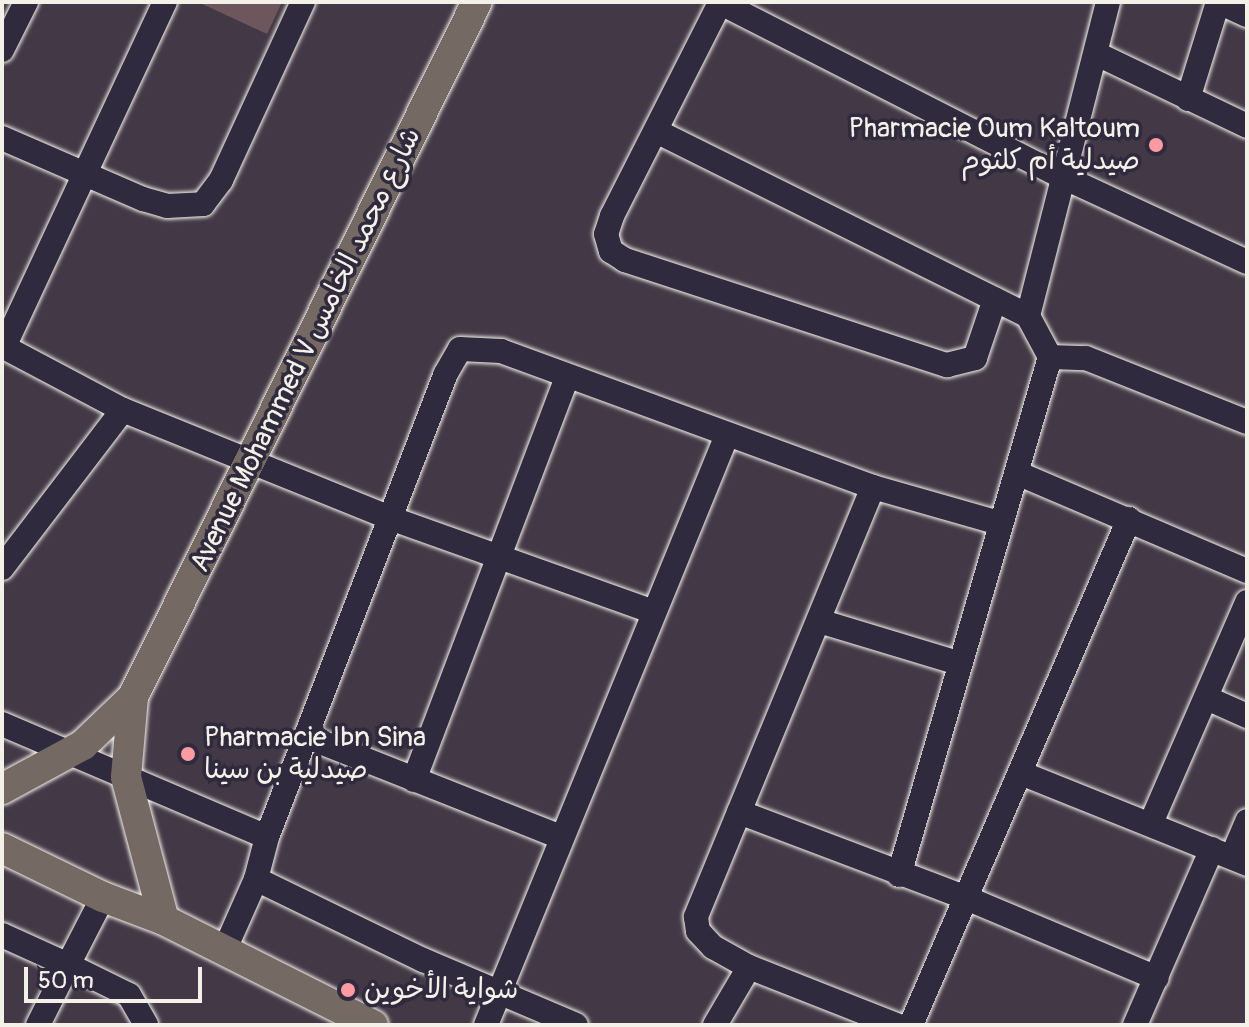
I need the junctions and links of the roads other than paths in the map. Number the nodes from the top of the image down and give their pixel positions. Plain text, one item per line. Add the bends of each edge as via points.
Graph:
1 (26, 2) edge
2 (165, 2) edge
3 (303, 2) edge
4 (477, 2) edge
5 (720, 2) edge
6 (1108, 2) edge
7 (1218, 2) edge
8 (1247, 15) edge
9 (2, 50) edge
10 (1097, 54) junction
11 (1188, 99) junction
12 (1247, 126) edge
13 (658, 132) junction
14 (2, 138) edge
15 (85, 174) junction
16 (1065, 178) junction
17 (1247, 262) edge
18 (995, 299) junction
19 (1028, 316) junction
20 (3, 347) edge
21 (1050, 357) junction
22 (567, 378) junction
23 (123, 410) junction
24 (1247, 422) edge
25 (727, 435) junction
26 (250, 463) junction
27 (1017, 473) junction
28 (873, 487) junction
29 (390, 518) junction
30 (1129, 519) junction
31 (999, 523) junction
32 (499, 557) junction
33 (2, 568) edge
34 (1247, 571) edge
35 (1247, 602) edge
36 (654, 612) junction
37 (819, 621) junction
38 (958, 663) junction
39 (133, 697) junction
40 (1209, 699) junction
41 (1247, 716) edge
42 (2, 724) edge
43 (308, 737) junction
44 (67, 755) junction
45 (1021, 773) junction
46 (126, 777) junction
47 (414, 780) junction
48 (2, 789) edge
49 (739, 812) junction
50 (1247, 821) edge
51 (1151, 823) junction
52 (267, 837) junction
53 (560, 837) junction
54 (2, 848) edge
55 (1230, 857) edge
56 (899, 875) junction
57 (256, 879) junction
58 (103, 897) junction
59 (964, 897) junction
60 (164, 920) junction
61 (2, 935) edge
62 (225, 949) junction
63 (68, 965) junction
64 (749, 967) junction
65 (1157, 978) junction
66 (497, 994) junction
67 (38, 1025) edge
68 (146, 1025) edge
69 (373, 1025) edge
70 (486, 1025) edge
71 (576, 1025) edge
72 (715, 1025) edge
73 (896, 1025) edge
74 (911, 1025) edge
75 (1135, 1025) edge

1 - 9 street
2 - 15 street
3 - 15 street via 215,192 203,204 167,206
4 - 26 main road, Avenue Mohammed V شارع محمد الخامس
5 - 13 street
5 - 16 street
6 - 10 street
7 - 8 street
7 - 11 street
10 - 11 street
10 - 16 street
11 - 12 street
13 - 18 street
13 - 18 street via 606,234 611,251 625,260 947,365 975,358
14 - 15 street
15 - 20 street
16 - 17 street
16 - 19 street
18 - 19 street
19 - 21 street
20 - 23 street
21 - 24 street via 1086,358
21 - 27 street
22 - 25 street
22 - 29 street via 501,351 460,349
22 - 32 street
23 - 26 street
23 - 33 street
25 - 28 street
25 - 36 street
26 - 29 street
26 - 39 main road, Avenue Mohammed V شارع محمد الخامس
27 - 30 street
27 - 31 street
28 - 31 street
28 - 37 street
29 - 32 street
29 - 43 street
30 - 34 street
30 - 45 street
31 - 38 street
32 - 36 street
32 - 47 street
35 - 40 street
36 - 53 street
37 - 38 street
37 - 49 street
38 - 56 street
39 - 44 main road
39 - 46 main road
40 - 41 street
40 - 51 street
42 - 44 street
43 - 47 street
43 - 52 street
44 - 46 street
44 - 48 main road
45 - 51 street
45 - 59 street
46 - 52 street
46 - 60 main road
47 - 53 street
49 - 56 street
49 - 64 street via 696,917 698,931 713,947
50 - 55 street
51 - 55 street
52 - 57 street
53 - 66 street
54 - 58 main road
55 - 65 street
56 - 59 street
57 - 62 street
57 - 66 street
58 - 60 main road
58 - 63 street
59 - 65 street
59 - 74 street
60 - 62 main road
61 - 63 street
62 - 69 main road
63 - 67 street
63 - 68 street via 129,995
64 - 72 street
64 - 73 street
65 - 75 street
66 - 70 street
66 - 71 street

